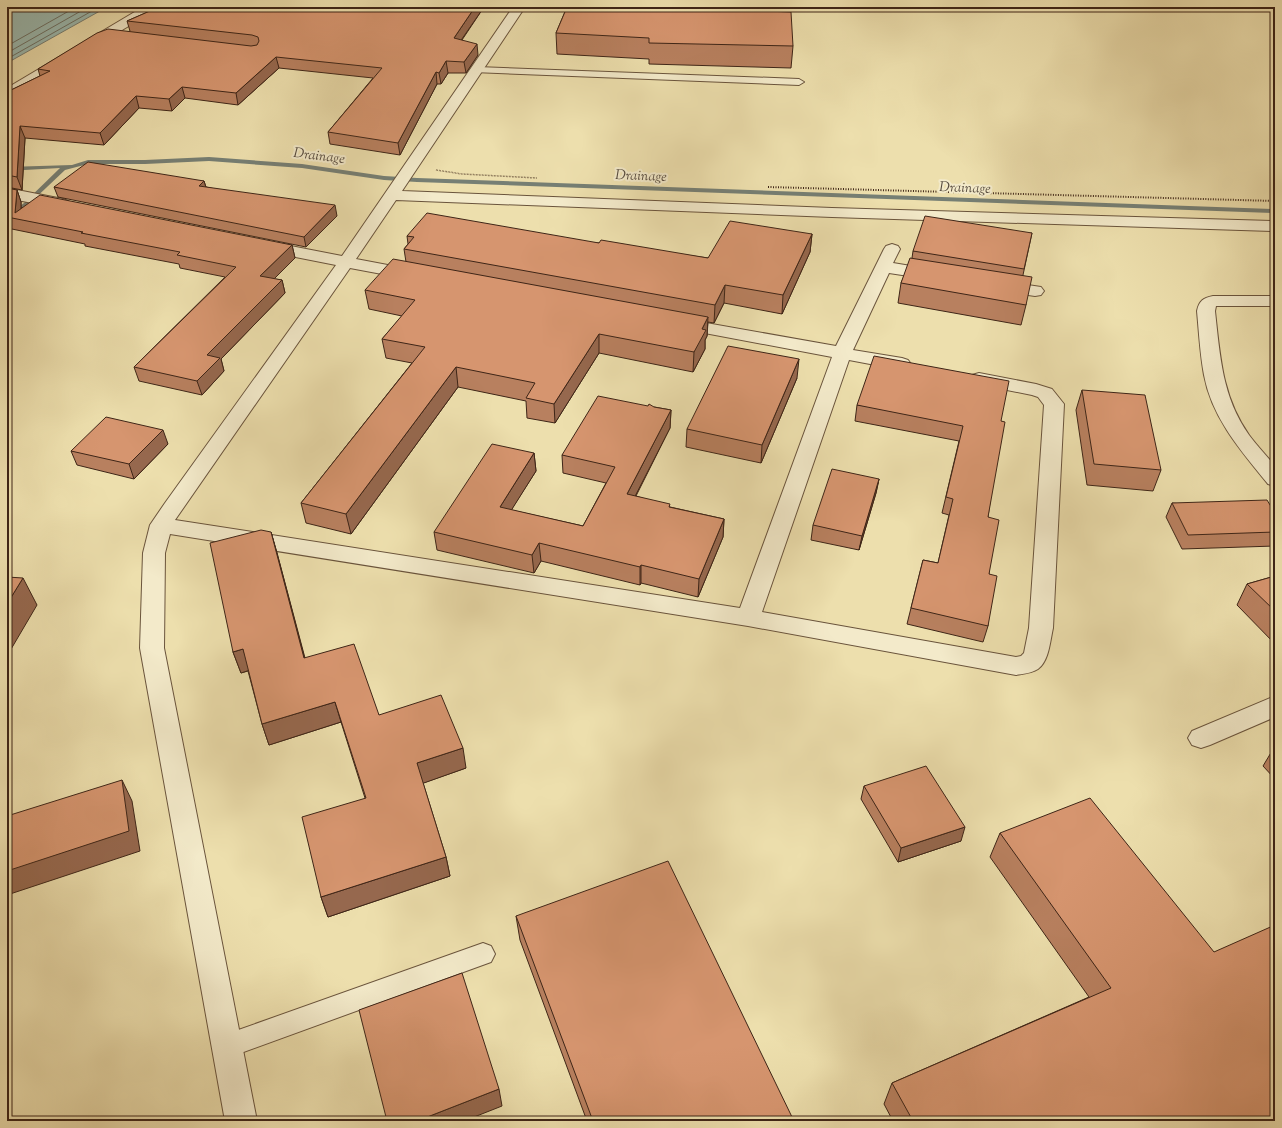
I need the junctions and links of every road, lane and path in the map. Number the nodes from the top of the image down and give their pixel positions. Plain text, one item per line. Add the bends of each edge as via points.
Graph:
1 (151, 7) edge
2 (519, 7) edge
3 (106, 34) junction
4 (129, 37) edge
5 (477, 70) junction
6 (799, 82) dead end
7 (7, 94) edge
8 (412, 166) junction
9 (540, 178) dead end
10 (767, 187) dead end
11 (394, 190) junction
12 (11, 194) edge
13 (1275, 200) edge
14 (81, 208) edge
15 (1275, 226) edge
16 (245, 242) edge
17 (892, 249) dead end
18 (346, 262) junction
19 (884, 267) junction
20 (431, 278) edge
21 (952, 278) edge
22 (982, 283) edge
23 (1035, 291) dead end
24 (1275, 301) edge
25 (664, 321) edge
26 (842, 353) junction
27 (920, 368) edge
28 (958, 375) edge
29 (1275, 479) edge
30 (161, 525) junction
31 (748, 618) junction
32 (1275, 706) edge
33 (1201, 738) dead end
34 (483, 954) dead end
35 (226, 1046) junction
36 (241, 1121) edge

1 - 3 street
2 - 5 street
3 - 4 street
3 - 7 street
5 - 6 lane
5 - 8 street
8 - 9 path via 462,174
8 - 11 street
10 - 13 path
11 - 15 street via 607,206
11 - 18 street
12 - 14 street
16 - 18 street
17 - 19 street
18 - 20 street
18 - 30 street
19 - 21 street
19 - 26 street
22 - 23 street
24 - 29 street via 1213,301 1208,304 1206,311 1213,374 1218,393 1241,438
25 - 26 street
26 - 27 street
26 - 31 street
28 - 31 street via 1036,390 1045,393 1054,404 1041,628 1035,656 1029,663 1016,666 1002,665
30 - 31 street
30 - 35 street via 154,552 152,648
32 - 33 street
34 - 35 lane
35 - 36 street

